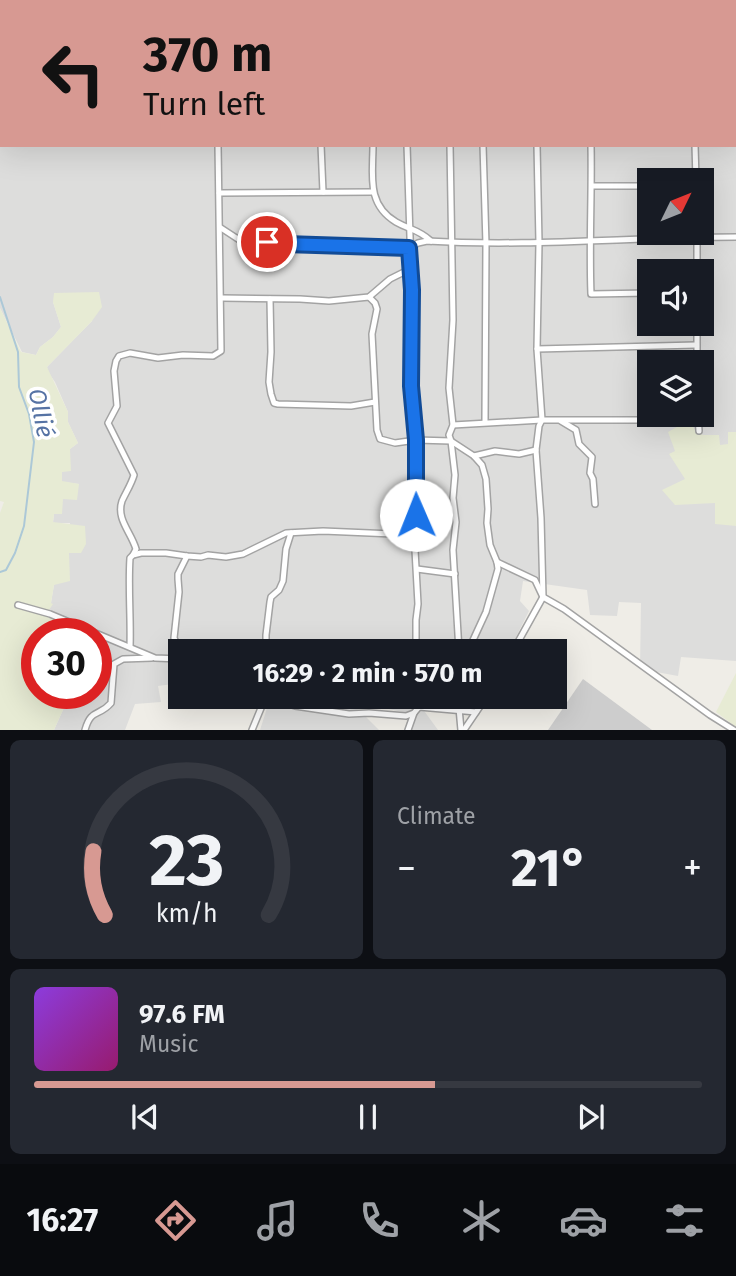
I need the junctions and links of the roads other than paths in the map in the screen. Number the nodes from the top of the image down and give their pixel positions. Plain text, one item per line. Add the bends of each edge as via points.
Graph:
1 (218, 147) edge
2 (321, 147) edge
3 (373, 147) edge
4 (407, 147) edge
5 (450, 147) edge
6 (483, 147) edge
7 (537, 147) edge
8 (591, 147) edge
9 (695, 147) edge
10 (696, 168) edge
11 (592, 186) junction
12 (637, 186) edge
13 (219, 192) junction
14 (323, 192) junction
15 (373, 192) junction
16 (221, 228) junction
17 (409, 228) junction
18 (714, 236) edge
19 (736, 237) edge
20 (637, 238) edge
21 (431, 241) junction
22 (589, 241) junction
23 (452, 242) junction
24 (538, 243) junction
25 (486, 244) junction
26 (409, 248) junction
27 (411, 267) junction
28 (637, 293) edge
29 (369, 297) junction
30 (222, 298) junction
31 (270, 299) junction
32 (696, 336) edge
33 (696, 345) junction
34 (537, 349) junction
35 (696, 350) edge
36 (375, 402) junction
37 (542, 420) junction
38 (637, 420) edge
39 (561, 421) junction
40 (485, 422) junction
41 (453, 425) junction
42 (699, 427) edge
43 (699, 431) dead end
44 (416, 440) junction
45 (452, 441) junction
46 (536, 450) junction
47 (474, 456) junction
48 (595, 504) dead end
49 (414, 532) junction
50 (291, 533) junction
51 (132, 555) junction
52 (187, 556) junction
53 (497, 562) junction
54 (417, 569) junction
55 (455, 573) junction
56 (543, 597) junction
57 (18, 605) dead end
58 (174, 639) edge
59 (266, 639) edge
60 (416, 639) edge
61 (458, 639) edge
62 (474, 639) edge
63 (520, 639) edge
64 (130, 647) junction
65 (155, 658) junction
66 (168, 659) edge
67 (260, 709) edge
68 (316, 709) edge
69 (417, 709) edge
70 (435, 709) edge
71 (460, 709) edge
72 (478, 709) edge
73 (460, 712) junction
74 (476, 712) junction
75 (414, 713) junction
76 (349, 714) junction
77 (355, 722) dead end
78 (85, 730) edge
79 (252, 730) edge
80 (408, 730) edge
81 (462, 730) edge
82 (734, 730) edge

1 - 13 street
2 - 14 street
3 - 15 street
4 - 17 street
5 - 23 street
6 - 25 street
7 - 24 street
8 - 11 street
9 - 10 street
11 - 12 street
11 - 22 street
13 - 14 street
13 - 16 street
14 - 15 street
15 - 17 street via 382,209
16 - 26 street via 253,244
16 - 30 street
17 - 21 street
17 - 26 street
18 - 19 street
20 - 22 street
21 - 23 street
21 - 26 street
22 - 24 street
22 - 28 street via 591,294
23 - 25 street
23 - 41 street via 449,388
24 - 25 street
24 - 34 street
25 - 40 street
26 - 27 street
27 - 29 street
27 - 44 street
29 - 31 street
29 - 36 street via 377,309
30 - 31 street
30 - 51 street via 222,350 214,356 158,358 130,353 116,361 117,406 108,423 134,475 120,515 135,543
31 - 36 street via 269,382 274,402
32 - 33 street
33 - 34 street
33 - 35 street
34 - 37 street
36 - 44 street via 380,439 394,443
37 - 39 street
37 - 40 street
37 - 46 street
38 - 39 street
39 - 48 street via 576,430 579,444 592,457
40 - 41 street
41 - 45 street
42 - 43 street
44 - 45 street
44 - 49 street
45 - 47 street
45 - 55 street
46 - 47 street
46 - 56 street
47 - 53 street via 482,465 490,545
49 - 50 street
49 - 54 street
50 - 52 street via 243,554
50 - 59 street via 283,582 271,597
51 - 52 street
51 - 64 street
52 - 58 street via 177,579
53 - 56 street via 535,580
53 - 62 street via 486,612
54 - 55 street
54 - 60 street
55 - 61 street
56 - 63 street
56 - 82 street
57 - 64 street
64 - 65 street
65 - 66 street
65 - 78 street via 123,659 114,664 111,703 88,719
67 - 79 street
68 - 76 street
69 - 75 street
70 - 73 street
71 - 73 street
72 - 74 street
73 - 74 street
73 - 81 street
74 - 81 street
75 - 76 street
75 - 80 street
76 - 77 street

